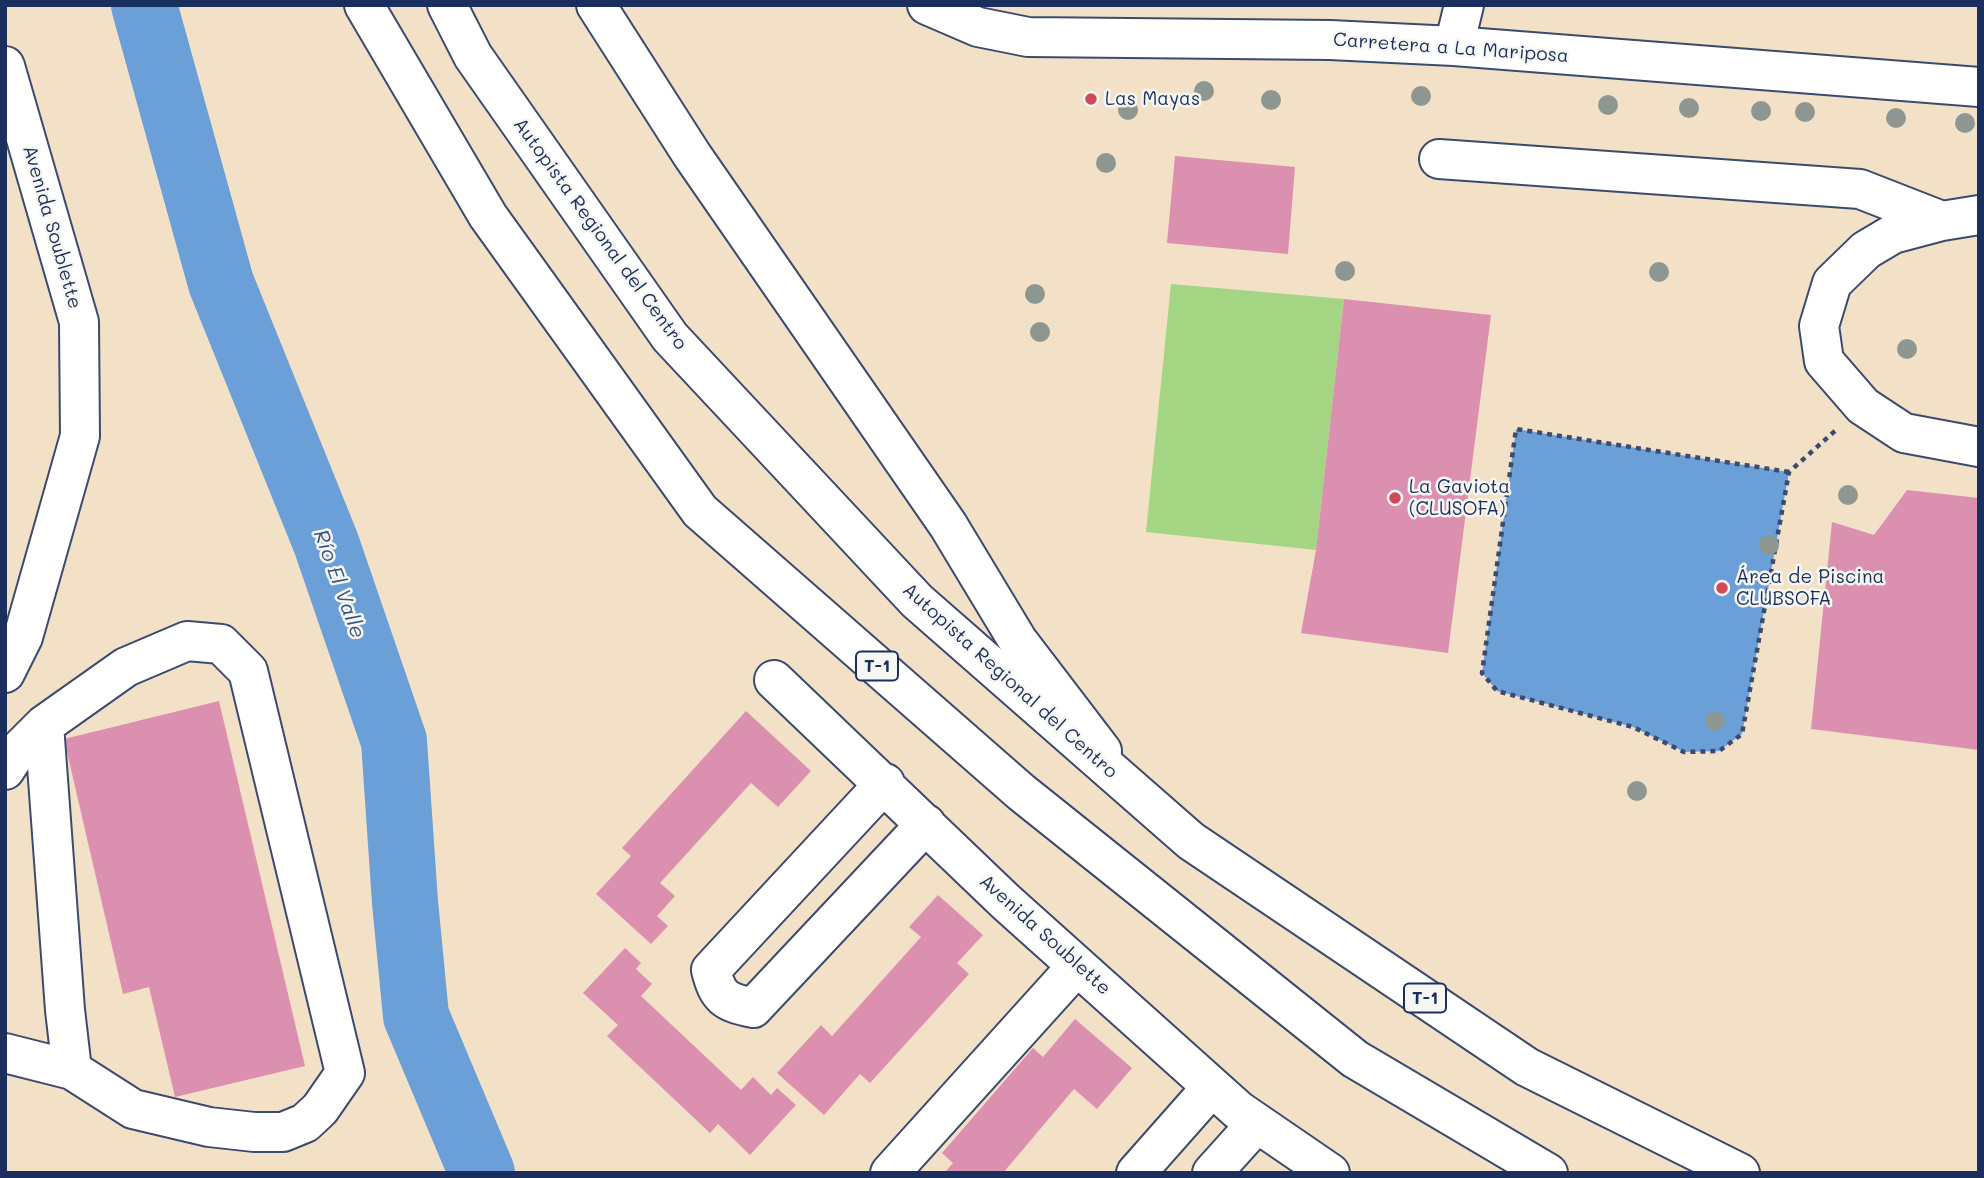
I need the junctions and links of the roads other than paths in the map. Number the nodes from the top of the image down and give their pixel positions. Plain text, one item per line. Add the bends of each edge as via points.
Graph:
1 (364, 5) edge
2 (447, 5) edge
3 (596, 5) edge
4 (928, 5) edge
5 (1464, 5) edge
6 (1454, 46) junction
7 (5, 66) edge
8 (1979, 87) edge
9 (1439, 159) dead end
10 (1979, 215) edge
11 (1942, 220) junction
12 (1979, 447) edge
13 (5, 673) edge
14 (775, 680) dead end
15 (44, 725) junction
16 (5, 770) edge
17 (885, 783) junction
18 (1131, 789) junction
19 (926, 824) junction
20 (1077, 965) junction
21 (5, 1053) edge
22 (72, 1070) junction
23 (1212, 1087) junction
24 (1257, 1123) junction
25 (1740, 1172) edge
26 (890, 1173) edge
27 (1136, 1173) edge
28 (1212, 1173) edge
29 (1330, 1173) edge
30 (1548, 1173) edge

1 - 30 main road, T-1 via 488,216 700,511 1021,792 1355,1059
2 - 18 main road, Autopista Regional del Centro / T-1 via 473,56 670,337 917,601
3 - 18 main road via 692,155 948,525 1018,641
4 - 6 main road, Carretera a La Mariposa via 978,27 1027,37
5 - 6 main road
6 - 8 main road, Carretera a La Mariposa
7 - 13 main road, Avenida Soublette via 79,321 80,436 23,637
9 - 11 main road via 1860,189
10 - 11 main road
11 - 12 main road via 1893,234 1866,250 1832,283 1819,326 1824,361 1863,406 1904,433
14 - 17 main road, Avenida Soublette
15 - 16 main road
15 - 22 main road
15 - 22 main road via 126,667 187,641 221,644 248,671 345,1073 305,1123 283,1132 254,1132 133,1109
17 - 19 main road, Avenida Soublette
17 - 19 main road via 710,970 716,990 730,1003 752,1008
18 - 25 main road, Autopista Regional del Centro / T-1 via 1191,841 1527,1067
19 - 20 main road, Avenida Soublette
20 - 23 main road, Avenida Soublette
20 - 26 main road
21 - 22 main road
23 - 24 main road, Avenida Soublette
23 - 27 main road
24 - 28 main road
24 - 29 main road, Avenida Soublette

